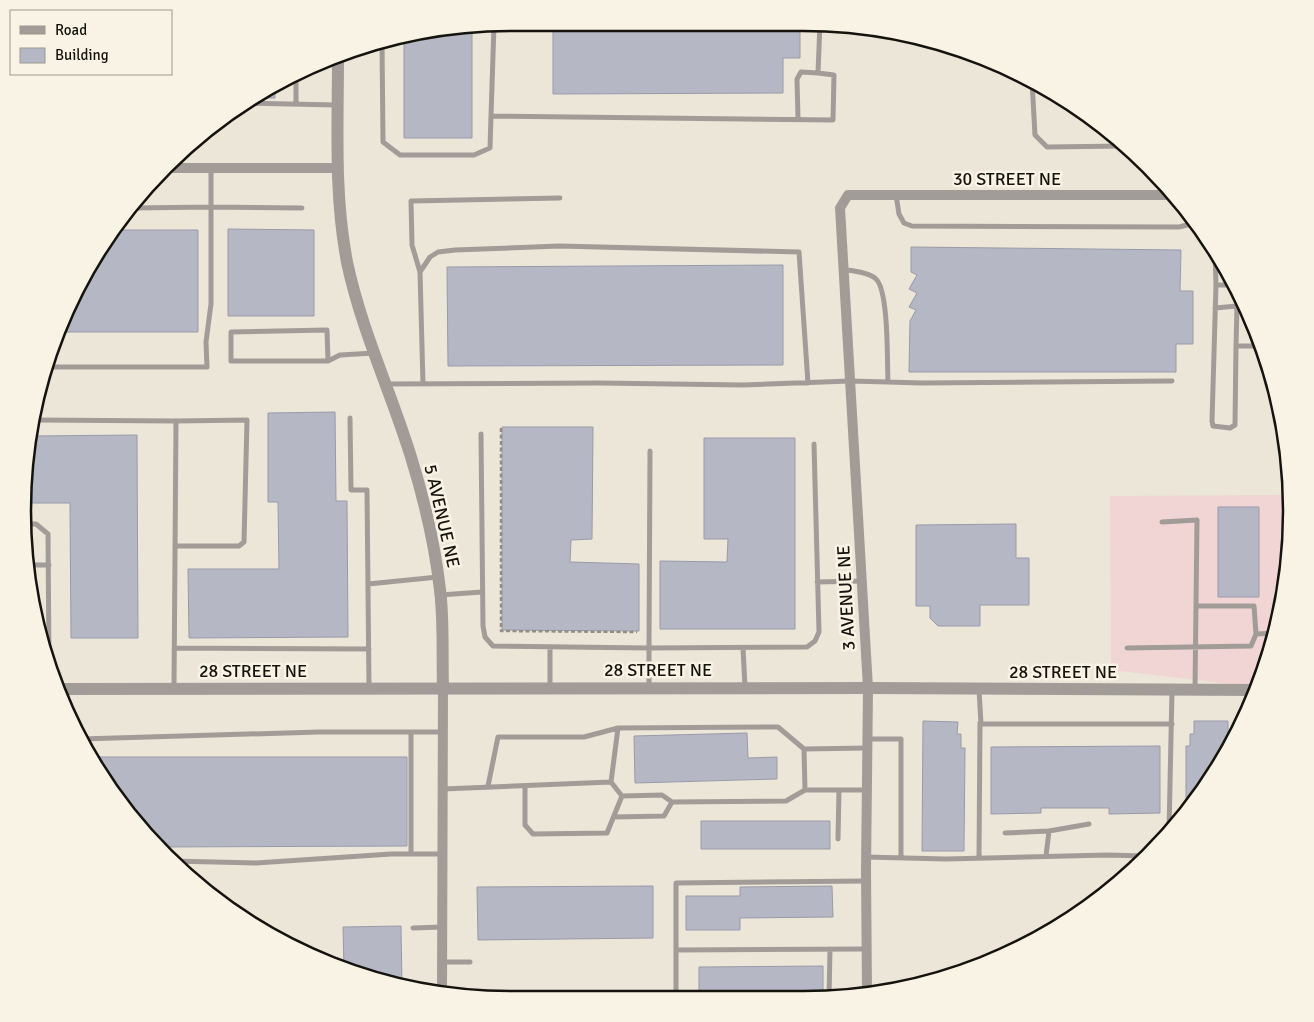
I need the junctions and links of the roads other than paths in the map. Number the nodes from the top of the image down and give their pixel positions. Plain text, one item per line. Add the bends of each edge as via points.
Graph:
1 (494, 32) edge
2 (820, 32) edge
3 (382, 49) edge
4 (338, 64) edge
5 (818, 73) junction
6 (296, 83) edge
7 (1033, 90) edge
8 (258, 104) edge
9 (296, 104) junction
10 (338, 105) junction
11 (491, 116) junction
12 (798, 119) junction
13 (1114, 146) edge
14 (176, 168) edge
15 (211, 168) junction
16 (338, 168) junction
17 (896, 195) junction
18 (1164, 195) edge
19 (560, 198) dead end
20 (843, 202) joint
21 (211, 207) junction
22 (139, 208) edge
23 (302, 208) dead end
24 (1188, 225) edge
25 (1215, 267) edge
26 (844, 270) junction
27 (420, 272) junction
28 (1226, 285) edge
29 (1216, 286) junction
30 (1236, 306) edge
31 (1215, 308) junction
32 (1237, 308) edge
33 (1236, 346) junction
34 (1253, 346) edge
35 (375, 353) junction
36 (328, 361) junction
37 (54, 367) edge
38 (850, 381) junction
39 (1172, 381) dead end
40 (888, 382) junction
41 (808, 383) junction
42 (386, 384) junction
43 (423, 384) junction
44 (350, 418) dead end
45 (40, 420) edge
46 (176, 421) junction
47 (481, 434) dead end
48 (814, 444) dead end
49 (650, 451) dead end
50 (1162, 522) dead end
51 (31, 524) edge
52 (176, 546) junction
53 (34, 565) edge
54 (49, 565) junction
55 (438, 577) junction
56 (861, 581) junction
57 (817, 582) junction
58 (368, 584) junction
59 (482, 592) junction
60 (440, 594) junction
61 (1196, 606) junction
62 (1256, 634) junction
63 (1266, 634) edge
64 (49, 638) edge
65 (550, 647) junction
66 (1196, 647) junction
67 (174, 648) junction
68 (649, 648) junction
69 (743, 648) junction
70 (1127, 648) dead end
71 (369, 649) junction
72 (369, 688) junction
73 (442, 688) junction
74 (550, 688) junction
75 (649, 688) junction
76 (744, 688) junction
77 (868, 688) junction
78 (66, 689) edge
79 (174, 689) junction
80 (979, 689) junction
81 (1172, 690) junction
82 (1248, 690) edge
83 (1195, 691) junction
84 (980, 722) junction
85 (1172, 724) junction
86 (618, 728) junction
87 (411, 732) junction
88 (442, 732) junction
89 (89, 739) edge
90 (867, 744) junction
91 (804, 749) junction
92 (611, 782) junction
93 (488, 786) junction
94 (525, 786) junction
95 (442, 789) junction
96 (805, 790) junction
97 (838, 790) junction
98 (866, 790) junction
99 (622, 796) junction
100 (672, 802) junction
101 (614, 817) junction
102 (1169, 821) edge
103 (1089, 824) dead end
104 (1049, 831) junction
105 (1005, 833) dead end
106 (838, 839) dead end
107 (411, 854) junction
108 (442, 854) junction
109 (1046, 856) junction
110 (1136, 856) edge
111 (866, 857) junction
112 (900, 858) junction
113 (979, 858) junction
114 (184, 861) edge
115 (866, 881) junction
116 (413, 928) dead end
117 (442, 928) junction
118 (830, 949) junction
119 (866, 949) junction
120 (676, 950) junction
121 (442, 962) junction
122 (470, 962) dead end
123 (442, 986) edge
124 (867, 987) edge
125 (829, 990) edge
126 (676, 991) edge

1 - 11 lane
2 - 5 lane
3 - 11 lane via 383,142 400,155 474,155 490,148
4 - 10 street, 5 AVENUE NE
5 - 12 lane via 801,72 797,79
5 - 12 lane via 834,75 833,120
6 - 9 lane
7 - 13 lane via 1035,135 1046,147
8 - 9 lane
9 - 10 lane
10 - 16 street, 5 AVENUE NE
11 - 12 lane
14 - 15 street
15 - 16 street
15 - 21 lane
16 - 35 street, 5 AVENUE NE via 348,263
17 - 18 street, 30 STREET NE
17 - 20 street, 30 STREET NE via 848,195
17 - 24 lane via 898,214 904,223 912,226
19 - 27 lane via 411,201 412,245
20 - 26 street, 3 AVENUE NE via 840,208
21 - 22 lane
21 - 23 lane
21 - 37 lane via 207,367
25 - 29 lane
26 - 38 street, 3 AVENUE NE
26 - 40 lane via 855,270 876,279 881,288 886,314
27 - 41 lane via 430,257 438,252 455,250 559,246 799,252
27 - 43 lane
28 - 29 lane
29 - 31 lane
30 - 31 lane
31 - 33 lane via 1213,426 1230,428 1235,425
32 - 33 lane
33 - 34 lane
35 - 36 lane via 340,356
35 - 42 street, 5 AVENUE NE
36 - 36 lane via 231,361 231,332 327,330
38 - 40 lane
38 - 41 lane
38 - 56 street, 3 AVENUE NE
39 - 40 lane
41 - 43 lane
42 - 43 lane
42 - 55 street, 5 AVENUE NE via 411,458
44 - 58 lane via 351,490 367,490
45 - 46 lane
46 - 52 lane
46 - 52 lane via 247,420 244,542 239,546
47 - 59 lane
48 - 57 lane
49 - 68 lane
50 - 61 lane via 1197,520
51 - 54 lane via 48,534
52 - 67 lane
53 - 54 lane
54 - 64 lane
55 - 58 lane
55 - 60 street, 5 AVENUE NE
56 - 57 lane
56 - 77 street, 3 AVENUE NE
57 - 69 lane via 819,632 815,641 807,647
58 - 71 lane
59 - 60 lane
59 - 65 lane via 485,637 493,646
60 - 73 street, 5 AVENUE NE
61 - 62 lane via 1254,606
61 - 66 lane
62 - 63 lane
62 - 66 lane via 1251,646
65 - 68 lane
65 - 74 lane
66 - 70 lane
66 - 83 lane
67 - 71 lane
67 - 79 lane
68 - 69 lane
68 - 75 lane
69 - 76 lane
71 - 72 lane
72 - 73 street, 28 STREET NE
72 - 79 street, 28 STREET NE
73 - 74 street, 28 STREET NE
73 - 88 street, 5 AVENUE NE
74 - 75 street, 28 STREET NE
75 - 76 street, 28 STREET NE
76 - 77 street, 28 STREET NE
77 - 80 street, 28 STREET NE
77 - 90 street, 3 AVENUE NE
78 - 79 street, 28 STREET NE
80 - 81 street, 28 STREET NE
80 - 84 lane
81 - 83 street, 28 STREET NE
81 - 85 lane
82 - 83 street, 28 STREET NE
84 - 85 lane
84 - 113 lane
85 - 102 lane
86 - 91 lane via 778,727
86 - 92 lane
86 - 93 lane via 584,737 498,737
87 - 88 lane
87 - 89 lane
87 - 107 lane
88 - 95 street, 5 AVENUE NE
90 - 91 lane
90 - 98 street, 3 AVENUE NE
90 - 112 lane via 901,739
91 - 96 lane
92 - 94 lane
92 - 99 lane
93 - 94 lane
93 - 95 lane
94 - 101 lane via 525,825 533,834 607,833
95 - 108 street, 5 AVENUE NE
96 - 97 lane
96 - 100 lane via 786,801
97 - 98 lane
97 - 106 lane
98 - 111 street, 3 AVENUE NE
99 - 100 lane via 662,795
99 - 101 lane
100 - 101 lane via 664,816
103 - 104 lane
104 - 105 lane
104 - 109 lane
107 - 108 lane
107 - 114 lane via 256,862
108 - 117 street, 5 AVENUE NE
109 - 110 lane
109 - 113 lane
111 - 112 lane
111 - 115 street, 3 AVENUE NE
112 - 113 lane
115 - 119 street, 3 AVENUE NE
115 - 120 lane via 676,883
116 - 117 lane
117 - 121 street, 5 AVENUE NE
118 - 119 lane
118 - 120 lane
118 - 125 lane
119 - 124 street, 3 AVENUE NE
120 - 126 lane
121 - 122 lane
121 - 123 street, 5 AVENUE NE

